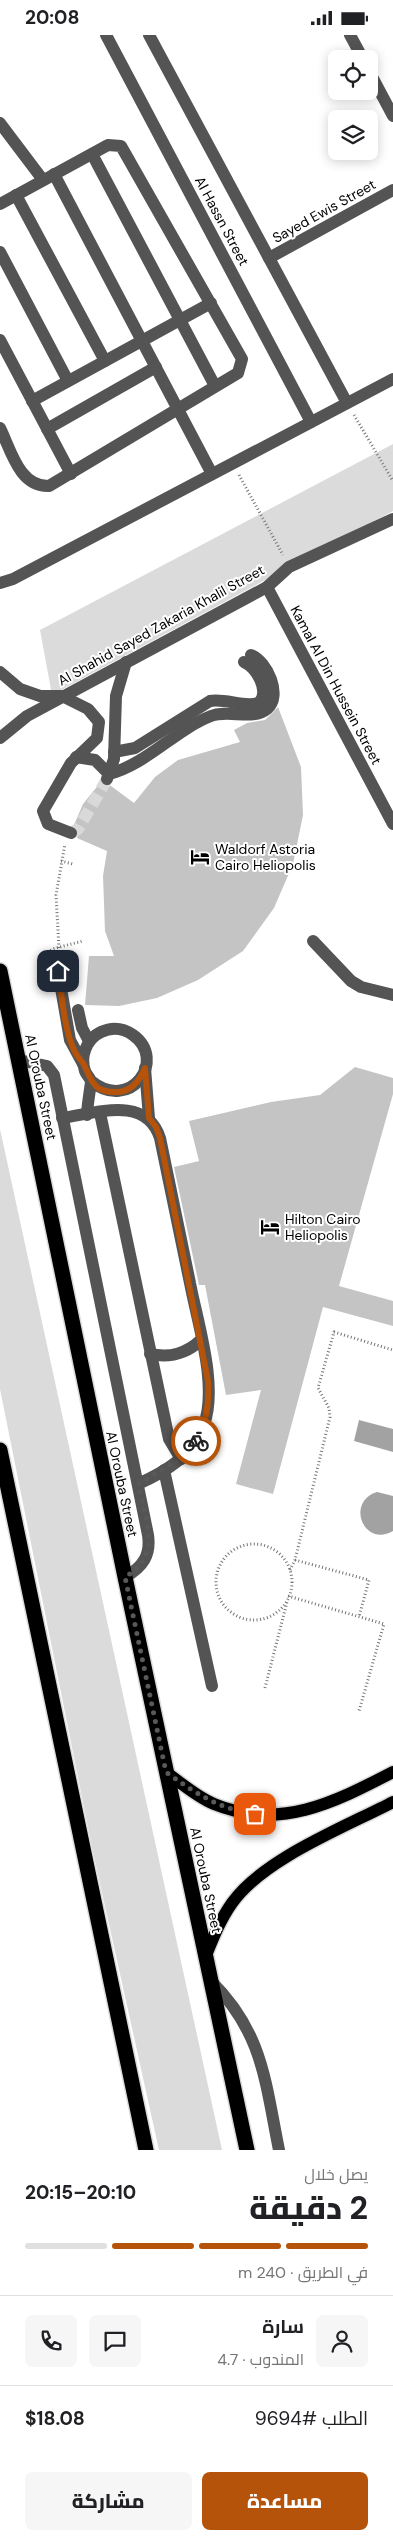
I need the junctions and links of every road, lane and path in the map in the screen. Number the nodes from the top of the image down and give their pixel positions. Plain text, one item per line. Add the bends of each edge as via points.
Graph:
1 (106, 35) edge
2 (149, 35) edge
3 (351, 35) edge
4 (358, 50) edge
5 (378, 88) edge
6 (393, 116) edge
7 (0, 123) edge
8 (92, 154) junction
9 (49, 177) junction
10 (393, 190) edge
11 (16, 195) junction
12 (0, 204) edge
13 (0, 253) edge
14 (269, 258) junction
15 (212, 303) junction
16 (180, 320) junction
17 (0, 340) edge
18 (142, 341) junction
19 (105, 361) junction
20 (156, 367) junction
21 (393, 379) edge
22 (68, 381) junction
23 (215, 386) junction
24 (32, 401) junction
25 (347, 403) junction
26 (178, 409) junction
27 (311, 422) junction
28 (0, 427) edge
29 (47, 429) junction
30 (233, 463) junction
31 (71, 474) junction
32 (212, 474) junction
33 (393, 481) edge
34 (393, 519) edge
35 (289, 567) junction
36 (13, 579) junction
37 (0, 583) edge
38 (267, 587) junction
39 (0, 592) edge
40 (126, 662) junction
41 (0, 672) edge
42 (62, 696) junction
43 (217, 700) junction
44 (218, 713) junction
45 (172, 731) junction
46 (0, 738) edge
47 (114, 752) junction
48 (76, 757) junction
49 (108, 778) junction
50 (393, 824) edge
51 (69, 833) joint
52 (61, 861) junction
53 (73, 864) dead end
54 (313, 941) dead end
55 (59, 948) dead end
56 (0, 971) edge
57 (58, 971) dead end
58 (393, 995) edge
59 (78, 1010) dead end
60 (89, 1041) junction
61 (19, 1060) junction
62 (83, 1064) junction
63 (145, 1068) junction
64 (91, 1081) junction
65 (93, 1114) junction
66 (62, 1118) junction
67 (149, 1118) junction
68 (201, 1340) junction
69 (393, 1350) edge
70 (150, 1354) junction
71 (0, 1450) edge
72 (180, 1459) junction
73 (164, 1470) junction
74 (138, 1484) junction
75 (295, 1560) junction
76 (290, 1570) junction
77 (125, 1577) junction
78 (288, 1598) junction
79 (359, 1617) junction
80 (212, 1686) dead end
81 (265, 1688) dead end
82 (359, 1711) dead end
83 (166, 1772) junction
84 (393, 1772) edge
85 (393, 1802) edge
86 (205, 1958) junction
87 (210, 1981) junction
88 (146, 2150) edge
89 (247, 2150) edge
90 (279, 2150) edge

1 - 27 street, Al Hassn Street
2 - 14 street, Al Hassn Street
3 - 4 street
5 - 6 street
7 - 9 street
8 - 9 street
8 - 15 street via 112,144 125,150
8 - 16 street
9 - 11 street
9 - 18 street
10 - 14 street, Sayed Ewis Street
11 - 12 street
11 - 19 street
13 - 22 street
14 - 25 street, Al Hassn Street
15 - 16 street
15 - 23 street via 242,359 238,373
16 - 18 street
16 - 23 street
17 - 24 street
18 - 19 street
18 - 20 street
19 - 22 street
20 - 26 street
20 - 29 street
21 - 25 street
22 - 24 street
23 - 26 street
24 - 29 street
25 - 27 street
25 - 33 path
26 - 31 street
26 - 32 street
27 - 30 street
28 - 31 street via 27,480 49,486
29 - 31 street
30 - 32 street
30 - 35 path
32 - 36 street
34 - 35 street, Al Shahid Sayed Zakaria Khalil Street
35 - 38 street, Al Shahid Sayed Zakaria Khalil Street
36 - 37 street
36 - 39 street
38 - 40 street, Al Shahid Sayed Zakaria Khalil Street
38 - 50 street, Kamal Al Din Hussein Street
40 - 42 street, Al Shahid Sayed Zakaria Khalil Street
40 - 47 street via 116,696
41 - 42 street via 20,689 40,696
42 - 46 street, Al Shahid Sayed Zakaria Khalil Street via 27,716
42 - 48 street via 88,709 99,722 97,737
43 - 44 street
43 - 44 street via 250,705 260,702 263,688 247,659 259,660 274,693 267,709 259,713
43 - 45 street via 203,704
44 - 45 street
45 - 47 street via 135,748
45 - 49 street
47 - 49 street
48 - 49 street via 95,760
48 - 51 street via 43,811 48,824
51 - 52 path
52 - 53 path
52 - 55 path via 56,904
54 - 58 street via 350,981
56 - 61 highway, Al Orouba Street
57 - 62 street via 70,1040
59 - 60 street
60 - 62 street
60 - 63 street via 107,1029 128,1032 144,1047
61 - 66 street via 51,1068
61 - 77 highway, Al Orouba Street
62 - 64 street
63 - 64 street via 132,1087 122,1091 110,1092
63 - 67 street
64 - 65 street
65 - 66 street
65 - 67 street via 128,1110
65 - 70 street
66 - 74 street
67 - 68 street via 160,1138
68 - 70 street via 182,1353
68 - 72 street via 209,1404 204,1426 193,1446
69 - 75 path via 334,1332 318,1388 329,1407 330,1417
70 - 72 street via 169,1439
71 - 88 highway
72 - 73 street
73 - 74 street
73 - 80 street
74 - 77 street via 150,1545 144,1563
75 - 76 path
75 - 79 path via 369,1580
76 - 78 path
76 - 78 path via 271,1548 252,1544 242,1546 226,1557 217,1574 216,1584 222,1603 246,1619 256,1620 274,1614
77 - 83 highway, Al Orouba Street
78 - 79 path
78 - 81 path
79 - 82 path via 384,1624
83 - 84 main road via 213,1803 240,1812 269,1815 318,1807
83 - 86 highway, Al Orouba Street
85 - 86 main road via 281,1860 255,1879 217,1928
86 - 87 highway, Al Orouba Street
87 - 89 highway, Al Orouba Street
87 - 90 street via 236,2008 252,2035 260,2056

